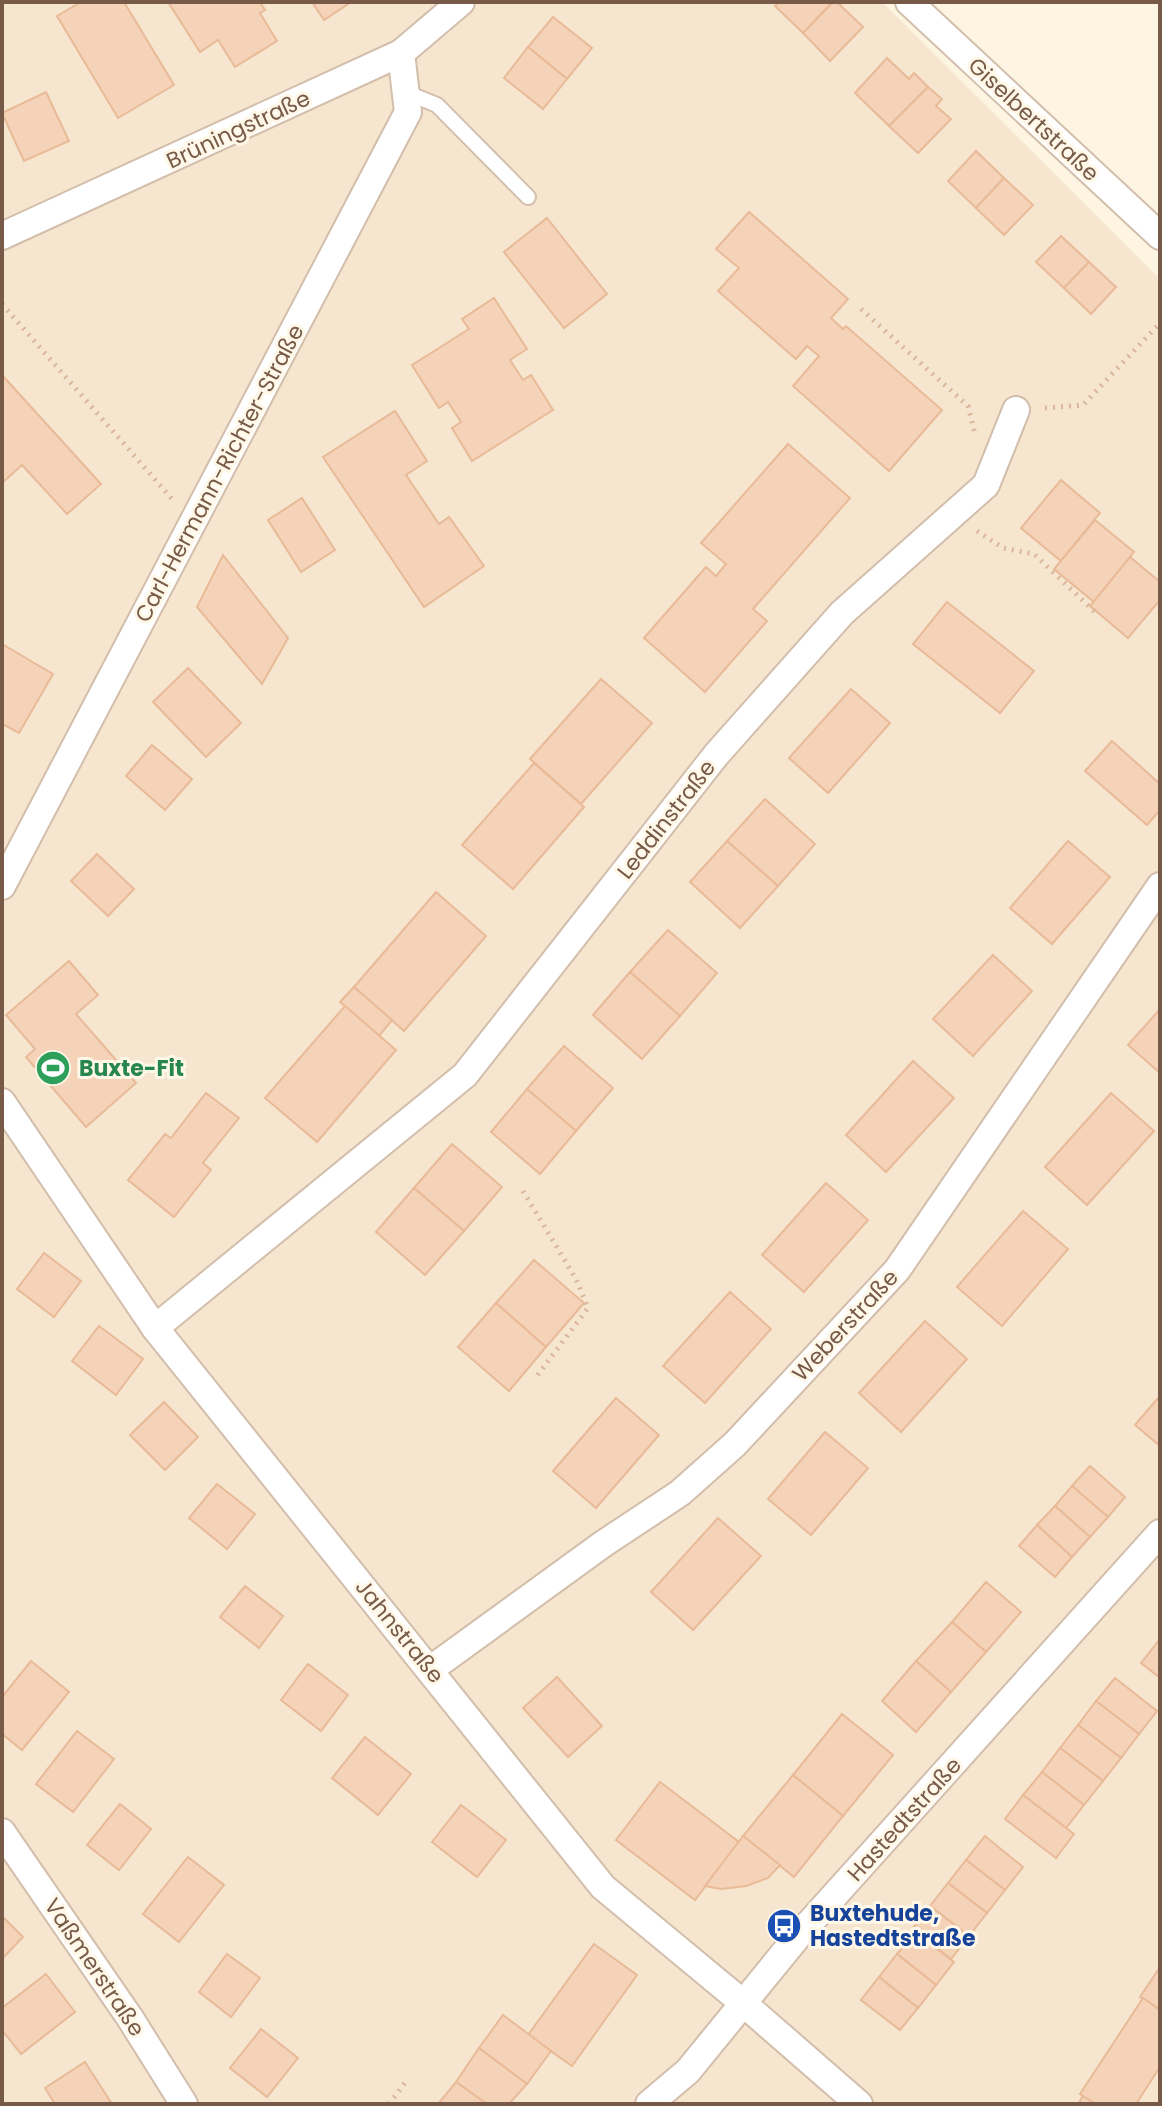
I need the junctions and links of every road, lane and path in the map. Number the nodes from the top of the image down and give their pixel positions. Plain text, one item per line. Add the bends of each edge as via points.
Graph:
1 (461, 2) edge
2 (909, 2) edge
3 (401, 53) junction
4 (405, 92) junction
5 (528, 197) dead end
6 (2, 236) edge
7 (1160, 236) edge
8 (2, 304) edge
9 (861, 309) dead end
10 (1160, 323) edge
11 (1016, 410) joint
12 (986, 485) junction
13 (952, 515) junction
14 (193, 522) junction
15 (1097, 614) dead end
16 (2, 886) edge
17 (1160, 886) edge
18 (2, 1102) edge
19 (523, 1191) dead end
20 (155, 1328) junction
21 (537, 1376) dead end
22 (1160, 1533) edge
23 (431, 1669) junction
24 (2, 1832) edge
25 (743, 2003) junction
26 (405, 2083) dead end
27 (184, 2104) edge
28 (389, 2104) edge
29 (649, 2104) edge
30 (859, 2104) edge

1 - 3 street, Brüningstraße
2 - 7 street, Giselbertstraße
3 - 4 street, Carl-Hermann-Richter-Straße
3 - 6 street, Brüningstraße
4 - 5 lane via 437,105
4 - 14 street, Carl-Hermann-Richter-Straße via 408,112
8 - 14 path
9 - 12 path via 968,406
10 - 11 path via 1083,405
11 - 12 street, Leddinstraße
12 - 13 street, Leddinstraße
13 - 15 path via 1003,548 1034,554
13 - 20 street, Leddinstraße via 842,613 716,755 465,1075
14 - 16 street, Carl-Hermann-Richter-Straße
17 - 23 street, Weberstraße via 876,1294 735,1444 680,1493
18 - 20 street, Jahnstraße
19 - 21 path via 588,1308
20 - 23 street, Jahnstraße
22 - 25 street, Hastedtstraße
23 - 25 street, Jahnstraße via 603,1887
24 - 27 street, Vaßmerstraße
25 - 29 street, Hastedtstraße via 688,2071
25 - 30 street, Jahnstraße
26 - 28 path

